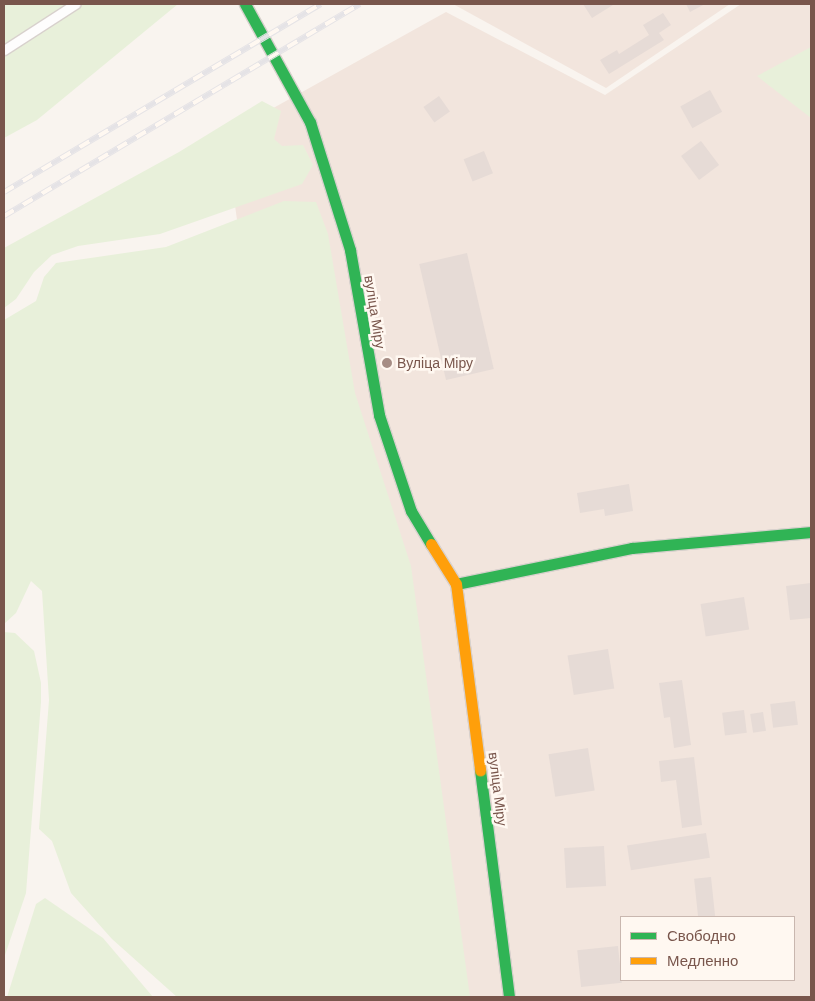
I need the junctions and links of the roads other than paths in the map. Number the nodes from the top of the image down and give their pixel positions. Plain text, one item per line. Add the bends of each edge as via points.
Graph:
1 (75, 4) edge
2 (246, 4) edge
3 (4, 50) edge
4 (811, 532) edge
5 (456, 584) junction
6 (509, 997) edge

1 - 3 lane
2 - 5 street, вуліца Міру via 310,122 350,250 379,415 411,512
4 - 5 street via 632,548
5 - 6 street, вуліца Міру

